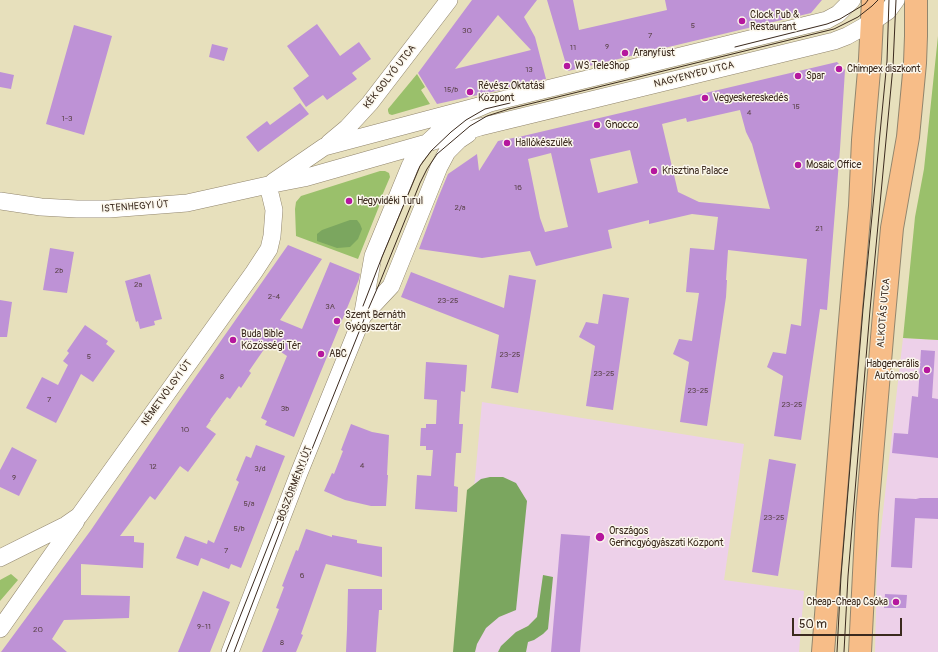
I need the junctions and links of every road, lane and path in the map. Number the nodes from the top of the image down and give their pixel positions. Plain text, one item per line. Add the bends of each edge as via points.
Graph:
1 (449, 0) edge
2 (852, 0) edge
3 (873, 0) edge
4 (896, 0) edge
5 (916, 0) edge
6 (872, 22) junction
7 (490, 103) junction
8 (480, 127) junction
9 (427, 143) junction
10 (324, 147) junction
11 (387, 154) junction
12 (405, 176) junction
13 (268, 185) junction
14 (0, 201) edge
15 (362, 318) junction
16 (79, 516) junction
17 (0, 558) edge
18 (0, 629) edge
19 (230, 652) edge
20 (824, 652) edge
21 (860, 652) edge

1 - 10 street, KÉK GOLYÓ UTCA via 370,103 347,128
2 - 7 street via 838,14 827,20
3 - 6 main road
4 - 6 street, NAGYENYED UTCA via 888,11
5 - 21 main road, ALKOTÁS UTCA via 915,64 908,137 892,228 882,334 867,514
6 - 8 street, NAGYENYED UTCA via 834,41
6 - 20 main road via 860,206
7 - 9 street, BÖSZÖRMÉNYI ÚT via 453,119
7 - 10 street, ISTENHEGYI ÚT
8 - 9 street, ISTENHEGYI ÚT
8 - 15 street, BÖSZÖRMÉNYI ÚT via 459,140 447,152 391,286
9 - 11 street, ISTENHEGYI ÚT
9 - 12 street, BÖSZÖRMÉNYI ÚT via 415,157
10 - 13 street, ISTENHEGYI ÚT
11 - 12 street via 398,158 404,164
11 - 13 street, ISTENHEGYI ÚT via 304,178
12 - 15 street, BÖSZÖRMÉNYI ÚT via 373,256
13 - 14 street, ISTENHEGYI ÚT via 187,203 109,209 77,210
13 - 16 street, NÉMETVÖLGYI ÚT via 274,210 269,248
15 - 19 street, BÖSZÖRMÉNYI ÚT
16 - 17 street, NÉMETVÖLGYI ÚT
16 - 18 street

